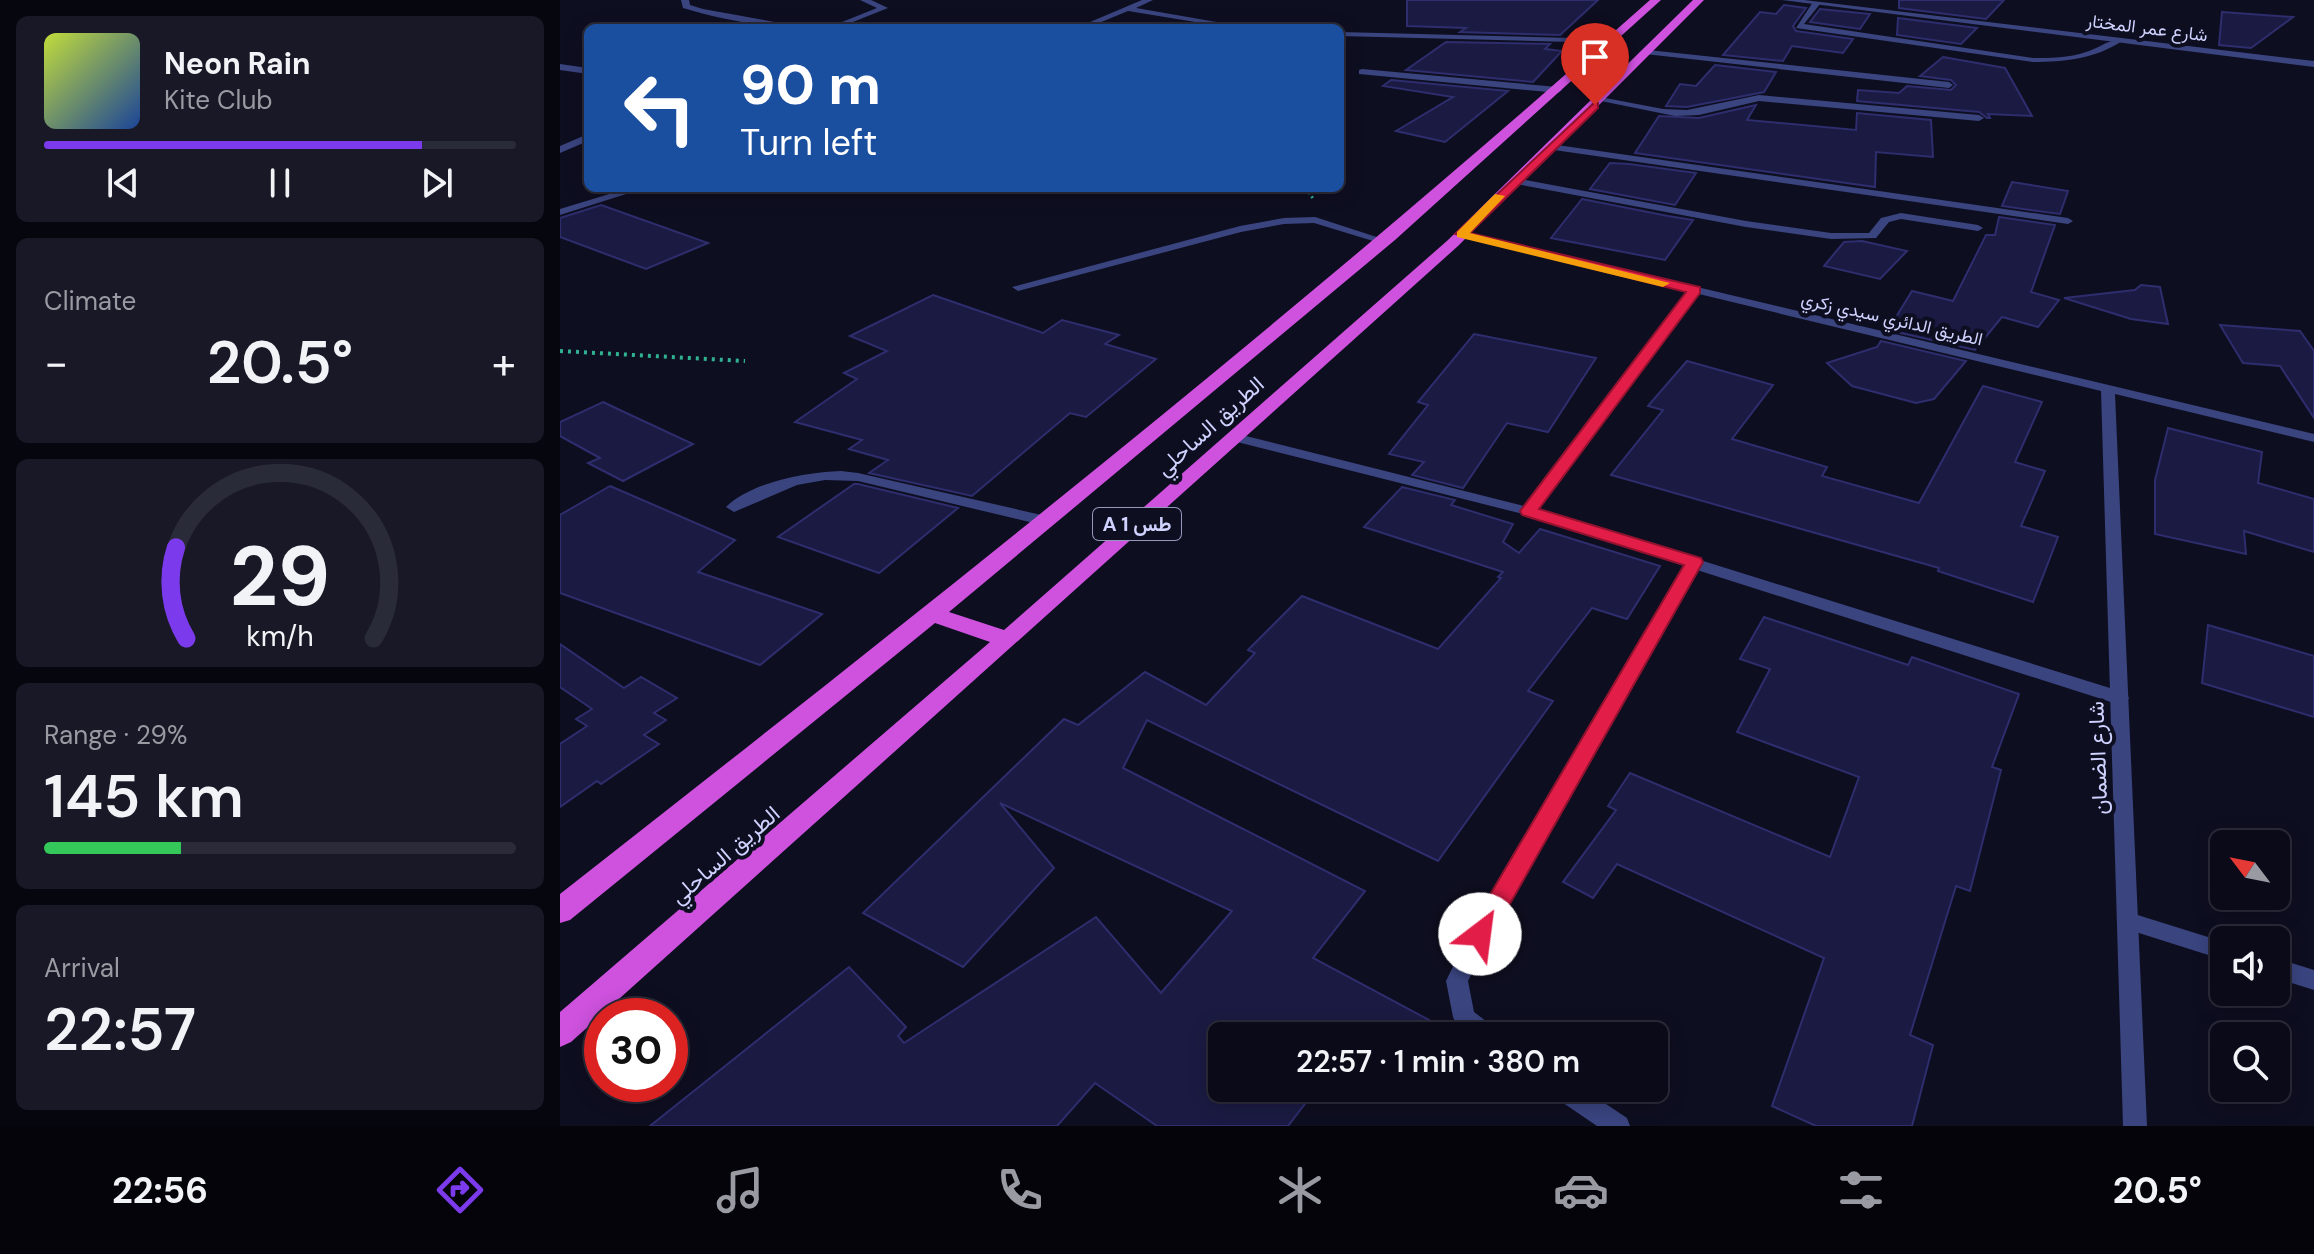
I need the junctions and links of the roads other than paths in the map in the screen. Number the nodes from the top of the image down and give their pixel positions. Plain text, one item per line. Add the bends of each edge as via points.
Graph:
1 (685, 0) edge
2 (864, 0) edge
3 (1656, 0) edge
4 (1699, 0) edge
5 (1786, 0) edge
6 (1146, 1) edge
7 (1128, 4) edge
8 (1816, 4) junction
9 (780, 24) edge
10 (842, 24) edge
11 (1088, 24) edge
12 (1227, 24) edge
13 (1344, 34) edge
14 (1611, 41) junction
15 (2118, 41) junction
16 (1648, 52) junction
17 (2314, 64) edge
18 (560, 67) edge
19 (584, 70) edge
20 (1362, 72) dead end
21 (1949, 85) dead end
22 (1558, 90) junction
23 (1600, 100) junction
24 (1979, 118) dead end
25 (584, 139) edge
26 (1550, 147) junction
27 (560, 150) edge
28 (1515, 181) junction
29 (627, 192) edge
30 (560, 212) edge
31 (2068, 221) dead end
32 (1978, 228) dead end
33 (1462, 234) junction
34 (1383, 241) junction
35 (1018, 287) dead end
36 (1695, 290) junction
37 (2108, 389) junction
38 (1234, 437) junction
39 (2314, 438) edge
40 (734, 507) dead end
41 (1528, 511) junction
42 (1046, 521) junction
43 (1694, 562) junction
44 (931, 614) junction
45 (1008, 640) junction
46 (2120, 698) junction
47 (560, 911) edge
48 (2128, 921) junction
49 (2210, 947) edge
50 (2290, 972) edge
51 (2314, 980) edge
52 (1470, 1022) edge
53 (560, 1032) edge
54 (1582, 1102) edge
55 (1618, 1126) edge
56 (2135, 1126) edge

1 - 9 street via 686,6 702,11
2 - 10 street via 884,8
3 - 14 highway, الطريق الساحلي / A 1 طس
4 - 16 highway, الطريق الساحلي / A 1 طس
5 - 8 street, شارع عمر المختار
6 - 7 street
7 - 11 street
7 - 12 street
8 - 15 street, شارع عمر المختار
8 - 15 street via 1799,26 1988,56 2057,60 2087,55
13 - 14 street
14 - 22 highway, الطريق الساحلي / A 1 طس
15 - 17 street, شارع عمر المختار
16 - 21 street
16 - 23 highway, الطريق الساحلي / A 1 طس
18 - 19 street
20 - 22 street
22 - 34 highway, الطريق الساحلي / A 1 طس
23 - 24 street via 1686,113 1759,98
23 - 26 highway, الطريق الساحلي / A 1 طس
25 - 27 street
26 - 28 highway, الطريق الساحلي / A 1 طس
26 - 31 street
28 - 32 street via 1697,217 1831,236 1872,236 1885,220 1901,216
28 - 33 highway, الطريق الساحلي / A 1 طس
29 - 30 street
33 - 36 street, الطريق الدائري سيدي زكري
33 - 38 highway, الطريق الساحلي / A 1 طس
34 - 35 street via 1315,220 1284,221
34 - 42 highway, الطريق الساحلي / A 1 طس
36 - 37 street, الطريق الدائري سيدي زكري
36 - 41 street
37 - 39 street, الطريق الدائري سيدي زكري
37 - 46 street, شارع الضمان
38 - 41 street
38 - 45 highway, الطريق الساحلي / A 1 طس
40 - 42 street via 777,484 830,474
41 - 43 street
42 - 44 highway, الطريق الساحلي / A 1 طس
43 - 46 street
43 - 52 street via 1457,981 1464,1017
44 - 45 highway
44 - 47 highway, الطريق الساحلي / A 1 طس
45 - 53 highway, الطريق الساحلي / A 1 طس
46 - 48 street, شارع الضمان
48 - 49 street
48 - 56 street, شارع الضمان
50 - 51 street
54 - 55 street

